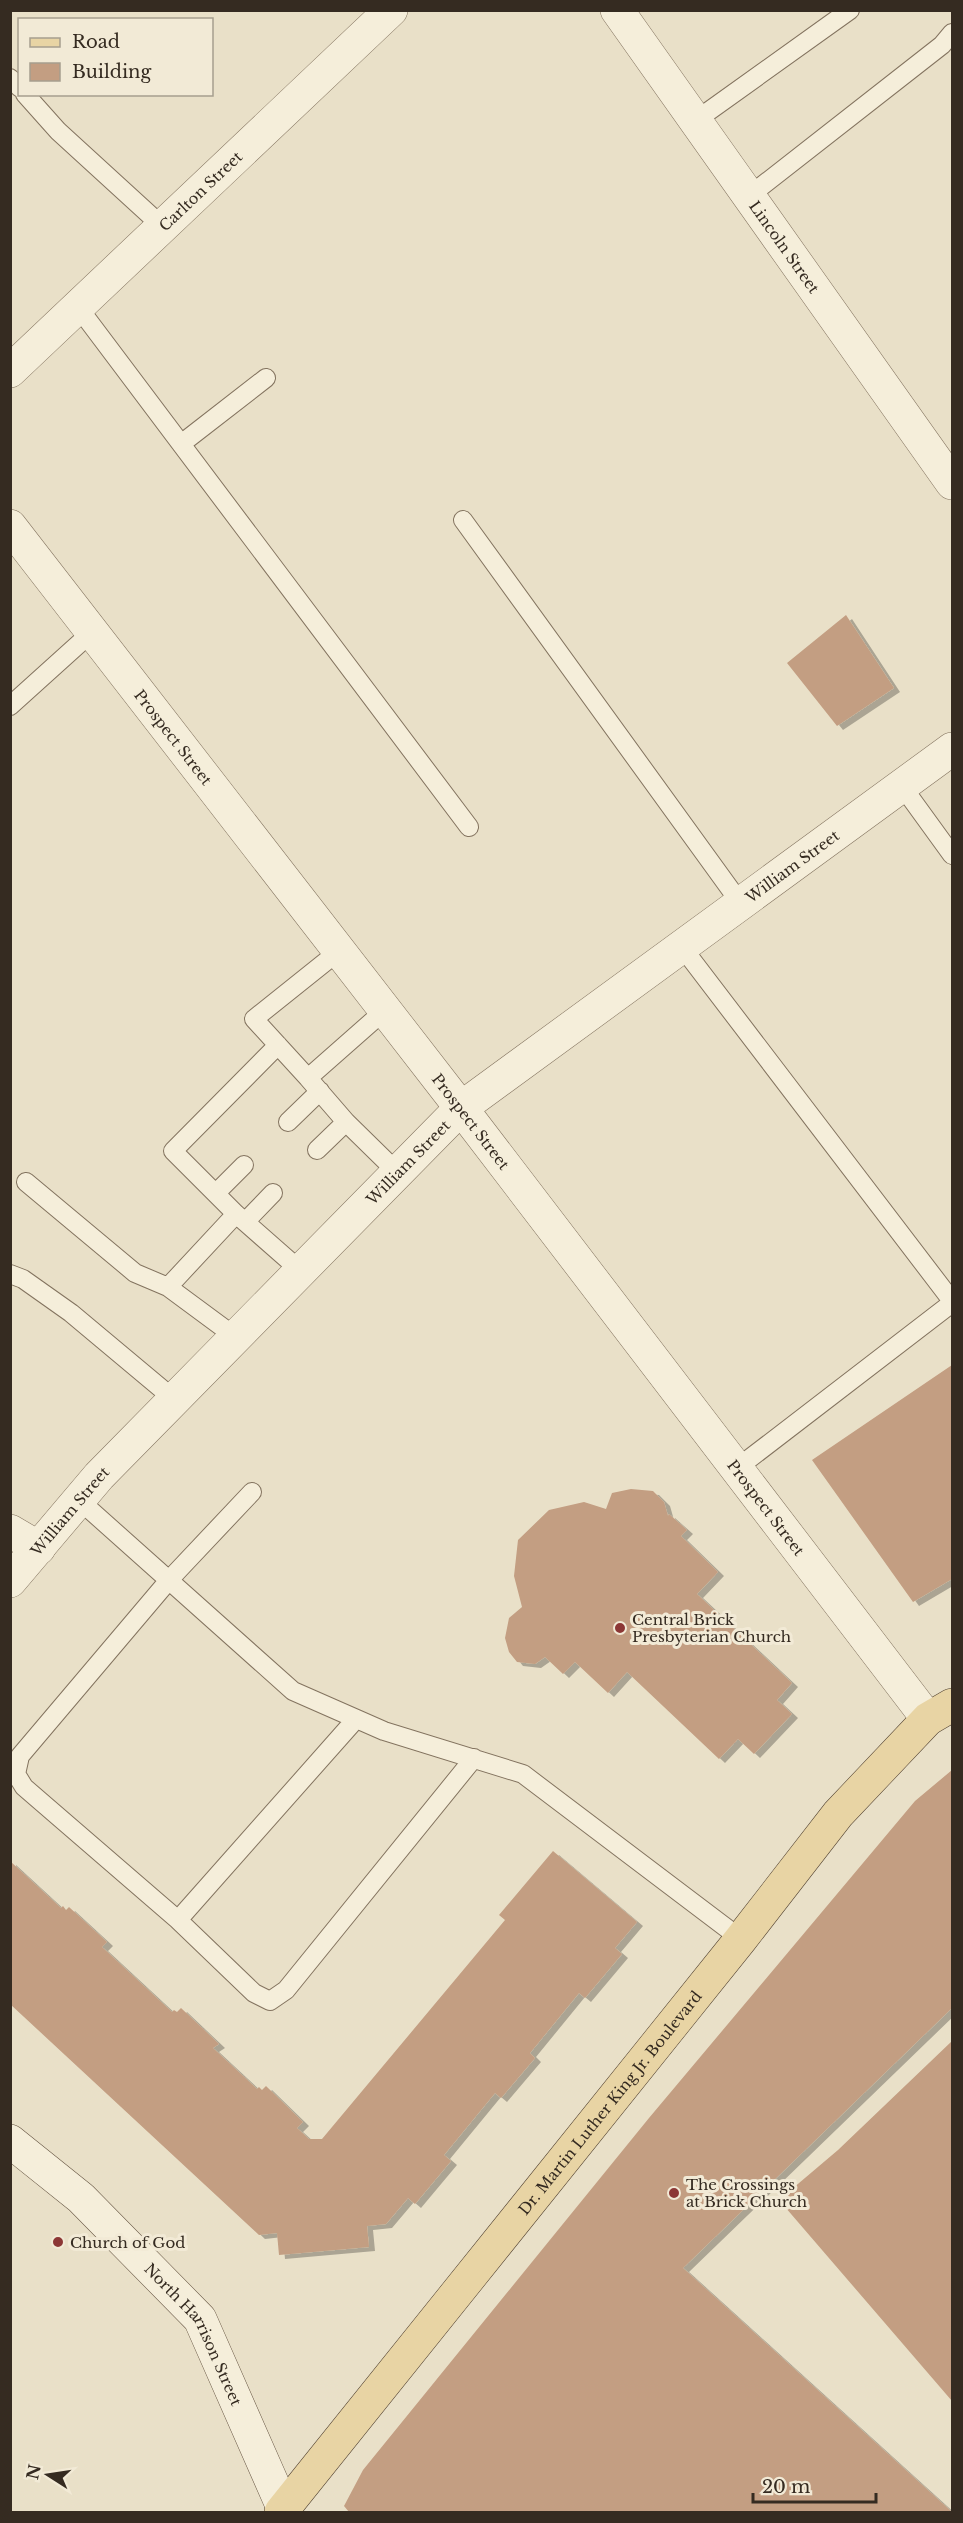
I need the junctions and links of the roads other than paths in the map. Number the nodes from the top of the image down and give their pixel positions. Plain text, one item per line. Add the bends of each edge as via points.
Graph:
1 (391, 10) edge
2 (617, 10) edge
3 (850, 10) edge
4 (952, 33) edge
5 (27, 96) edge
6 (695, 121) junction
7 (749, 196) junction
8 (163, 227) junction
9 (78, 307) junction
10 (10, 371) edge
11 (266, 378) dead end
12 (181, 444) junction
13 (952, 483) edge
14 (463, 520) dead end
15 (10, 526) edge
16 (92, 632) junction
17 (10, 705) edge
18 (952, 749) edge
19 (902, 786) junction
20 (469, 827) dead end
21 (952, 855) edge
22 (741, 904) junction
23 (681, 947) junction
24 (339, 951) junction
25 (384, 1011) junction
26 (278, 1045) junction
27 (314, 1084) junction
28 (461, 1108) junction
29 (288, 1122) dead end
30 (346, 1122) junction
31 (317, 1150) dead end
32 (244, 1165) dead end
33 (398, 1173) junction
34 (26, 1182) dead end
35 (273, 1192) dead end
36 (216, 1193) junction
37 (241, 1218) junction
38 (302, 1272) junction
39 (10, 1275) edge
40 (168, 1287) junction
41 (952, 1302) edge
42 (237, 1338) junction
43 (175, 1400) junction
44 (736, 1469) junction
45 (252, 1492) dead end
46 (79, 1500) junction
47 (10, 1531) edge
48 (39, 1548) junction
49 (168, 1580) junction
50 (10, 1581) edge
51 (940, 1712) edge
52 (356, 1719) junction
53 (474, 1758) junction
54 (178, 1920) junction
55 (741, 1939) junction
56 (10, 2141) edge
57 (283, 2512) edge

1 - 8 street, Carlton Street
2 - 6 street, Lincoln Street
3 - 6 lane
4 - 7 lane via 942,45
5 - 8 lane via 58,131
6 - 7 street, Lincoln Street
7 - 13 street, Lincoln Street
8 - 9 street, Carlton Street
9 - 10 street, Carlton Street
9 - 12 lane
11 - 12 lane
12 - 20 lane
14 - 22 lane
15 - 16 street, Prospect Street
16 - 17 lane
16 - 24 street, Prospect Street
18 - 19 street, William Street
19 - 21 lane
19 - 22 street, William Street
22 - 23 street, William Street
23 - 28 street, William Street
23 - 41 lane
24 - 25 street, Prospect Street
24 - 26 lane via 254,1019
25 - 27 lane
25 - 28 street, Prospect Street
26 - 27 lane
26 - 36 lane via 173,1151
27 - 29 lane
27 - 30 lane
28 - 33 street, William Street
28 - 44 street, Prospect Street
30 - 31 lane
30 - 33 lane
32 - 36 lane
33 - 38 street, William Street
34 - 40 lane via 135,1273
35 - 37 lane
36 - 37 lane
37 - 38 lane
37 - 40 lane
38 - 42 street, William Street
39 - 43 lane via 23,1279 71,1313
40 - 42 lane
41 - 44 lane
42 - 43 street, William Street
43 - 46 street, William Street
44 - 51 street, Prospect Street
45 - 49 lane
46 - 48 street, William Street
46 - 49 lane
47 - 48 street
48 - 50 street, William Street
49 - 52 lane via 293,1691
49 - 54 lane via 20,1756 16,1774 24,1787
51 - 55 main road, Dr. Martin Luther King Jr. Boulevard via 838,1814
52 - 53 lane
52 - 54 lane
53 - 54 lane via 286,1990 270,2001 254,1993
53 - 55 lane via 523,1774
55 - 57 main road, Dr. Martin Luther King Jr. Boulevard
56 - 57 street, North Harrison Street via 81,2198 200,2319

